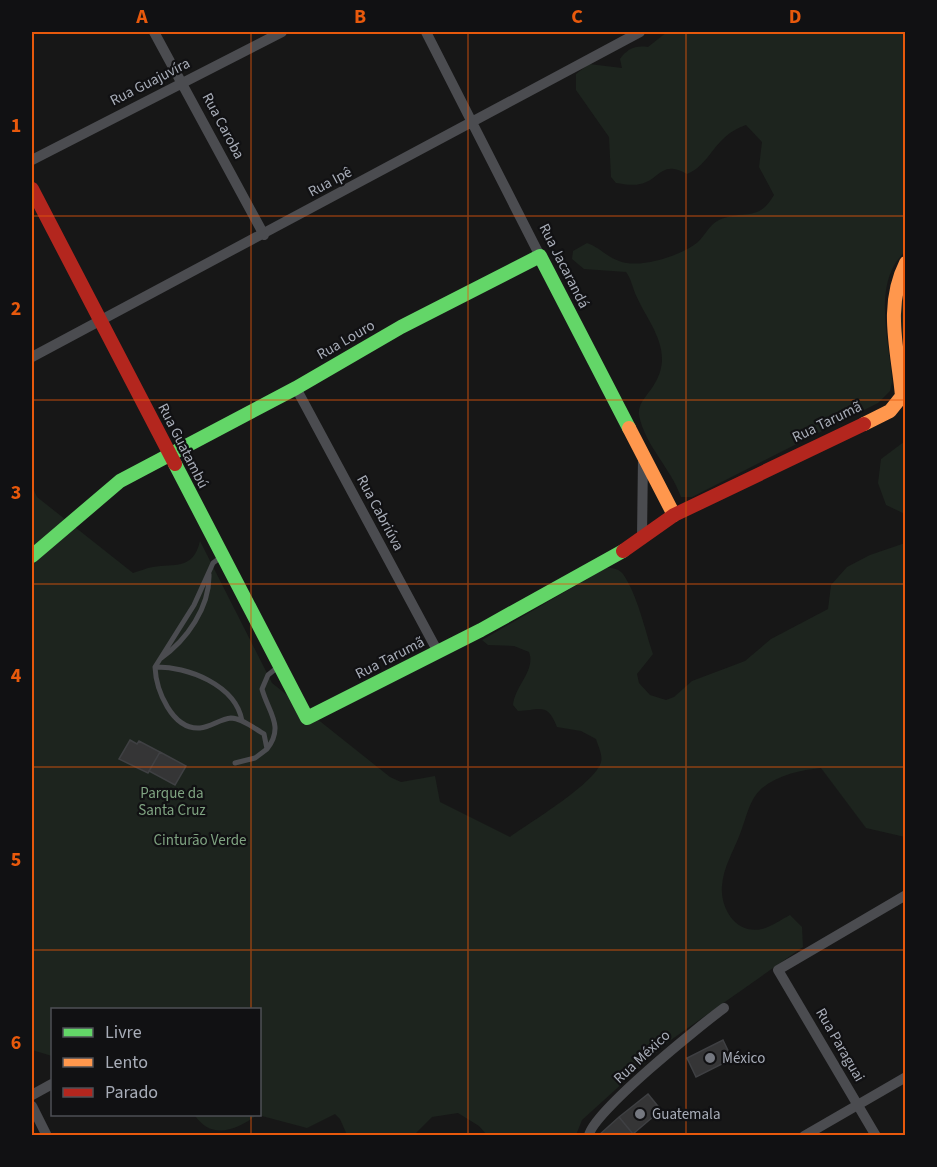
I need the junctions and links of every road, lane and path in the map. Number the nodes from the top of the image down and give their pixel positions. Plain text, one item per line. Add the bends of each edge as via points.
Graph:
1 (154, 32) edge
2 (282, 32) edge
3 (426, 32) edge
4 (640, 32) edge
5 (183, 82) junction
6 (472, 122) junction
7 (32, 160) edge
8 (32, 189) edge
9 (264, 235) junction
10 (540, 256) junction
11 (906, 263) edge
12 (101, 320) junction
13 (32, 357) edge
14 (296, 388) junction
15 (168, 454) junction
16 (643, 455) junction
17 (674, 515) junction
18 (642, 537) junction
19 (32, 556) edge
20 (222, 556) junction
21 (208, 572) junction
22 (438, 652) junction
23 (159, 660) junction
24 (280, 666) junction
25 (155, 667) junction
26 (307, 718) joint
27 (242, 721) junction
28 (267, 749) junction
29 (235, 763) dead end
30 (906, 895) edge
31 (724, 1008) dead end
32 (906, 1077) edge
33 (51, 1085) edge
34 (32, 1095) edge
35 (858, 1105) junction
36 (32, 1106) edge
37 (47, 1136) edge
38 (589, 1136) edge
39 (804, 1136) edge
40 (876, 1136) edge

1 - 5 street, Rua Caroba
2 - 5 street, Rua Guajuvíra
3 - 6 street, Rua Jacarandá
4 - 6 street, Rua Ipê
5 - 7 street, Rua Guajuvíra
5 - 9 street, Rua Caroba
6 - 9 street, Rua Ipê
6 - 10 street, Rua Jacarandá
8 - 12 street, Rua Guatambú
9 - 12 street, Rua Ipê
10 - 14 street, Rua Louro via 401,327
10 - 16 street, Rua Jacarandá
11 - 17 street, Rua Tarumã via 897,280 893,308 901,376 902,396 898,404
12 - 13 street, Rua Ipê
12 - 15 street, Rua Guatambú
14 - 15 street, Rua Louro
14 - 22 street, Rua Cabriúva
15 - 19 street, Rua Louro via 120,481
15 - 20 street, Rua Guatambú
16 - 17 street, Rua Jacarandá
16 - 18 street
17 - 18 street, Rua Tarumã
18 - 22 street, Rua Tarumã
20 - 21 lane
20 - 24 street, Rua Guatambú
21 - 23 lane via 194,605
21 - 23 lane via 205,598 192,626
22 - 26 street, Rua Tarumã
23 - 25 lane
24 - 26 street, Rua Guatambú
24 - 28 lane via 268,675 262,689 276,727
25 - 27 lane via 172,666 212,682 227,692
25 - 27 lane via 160,690 180,722 200,728 230,718
27 - 28 lane via 264,734
28 - 29 lane via 255,758
30 - 35 street, Rua Paraguai via 778,970
31 - 38 street, Rua México via 629,1088 592,1124
32 - 35 street
33 - 34 street
35 - 39 street
35 - 40 street, Rua Paraguai
36 - 37 street

